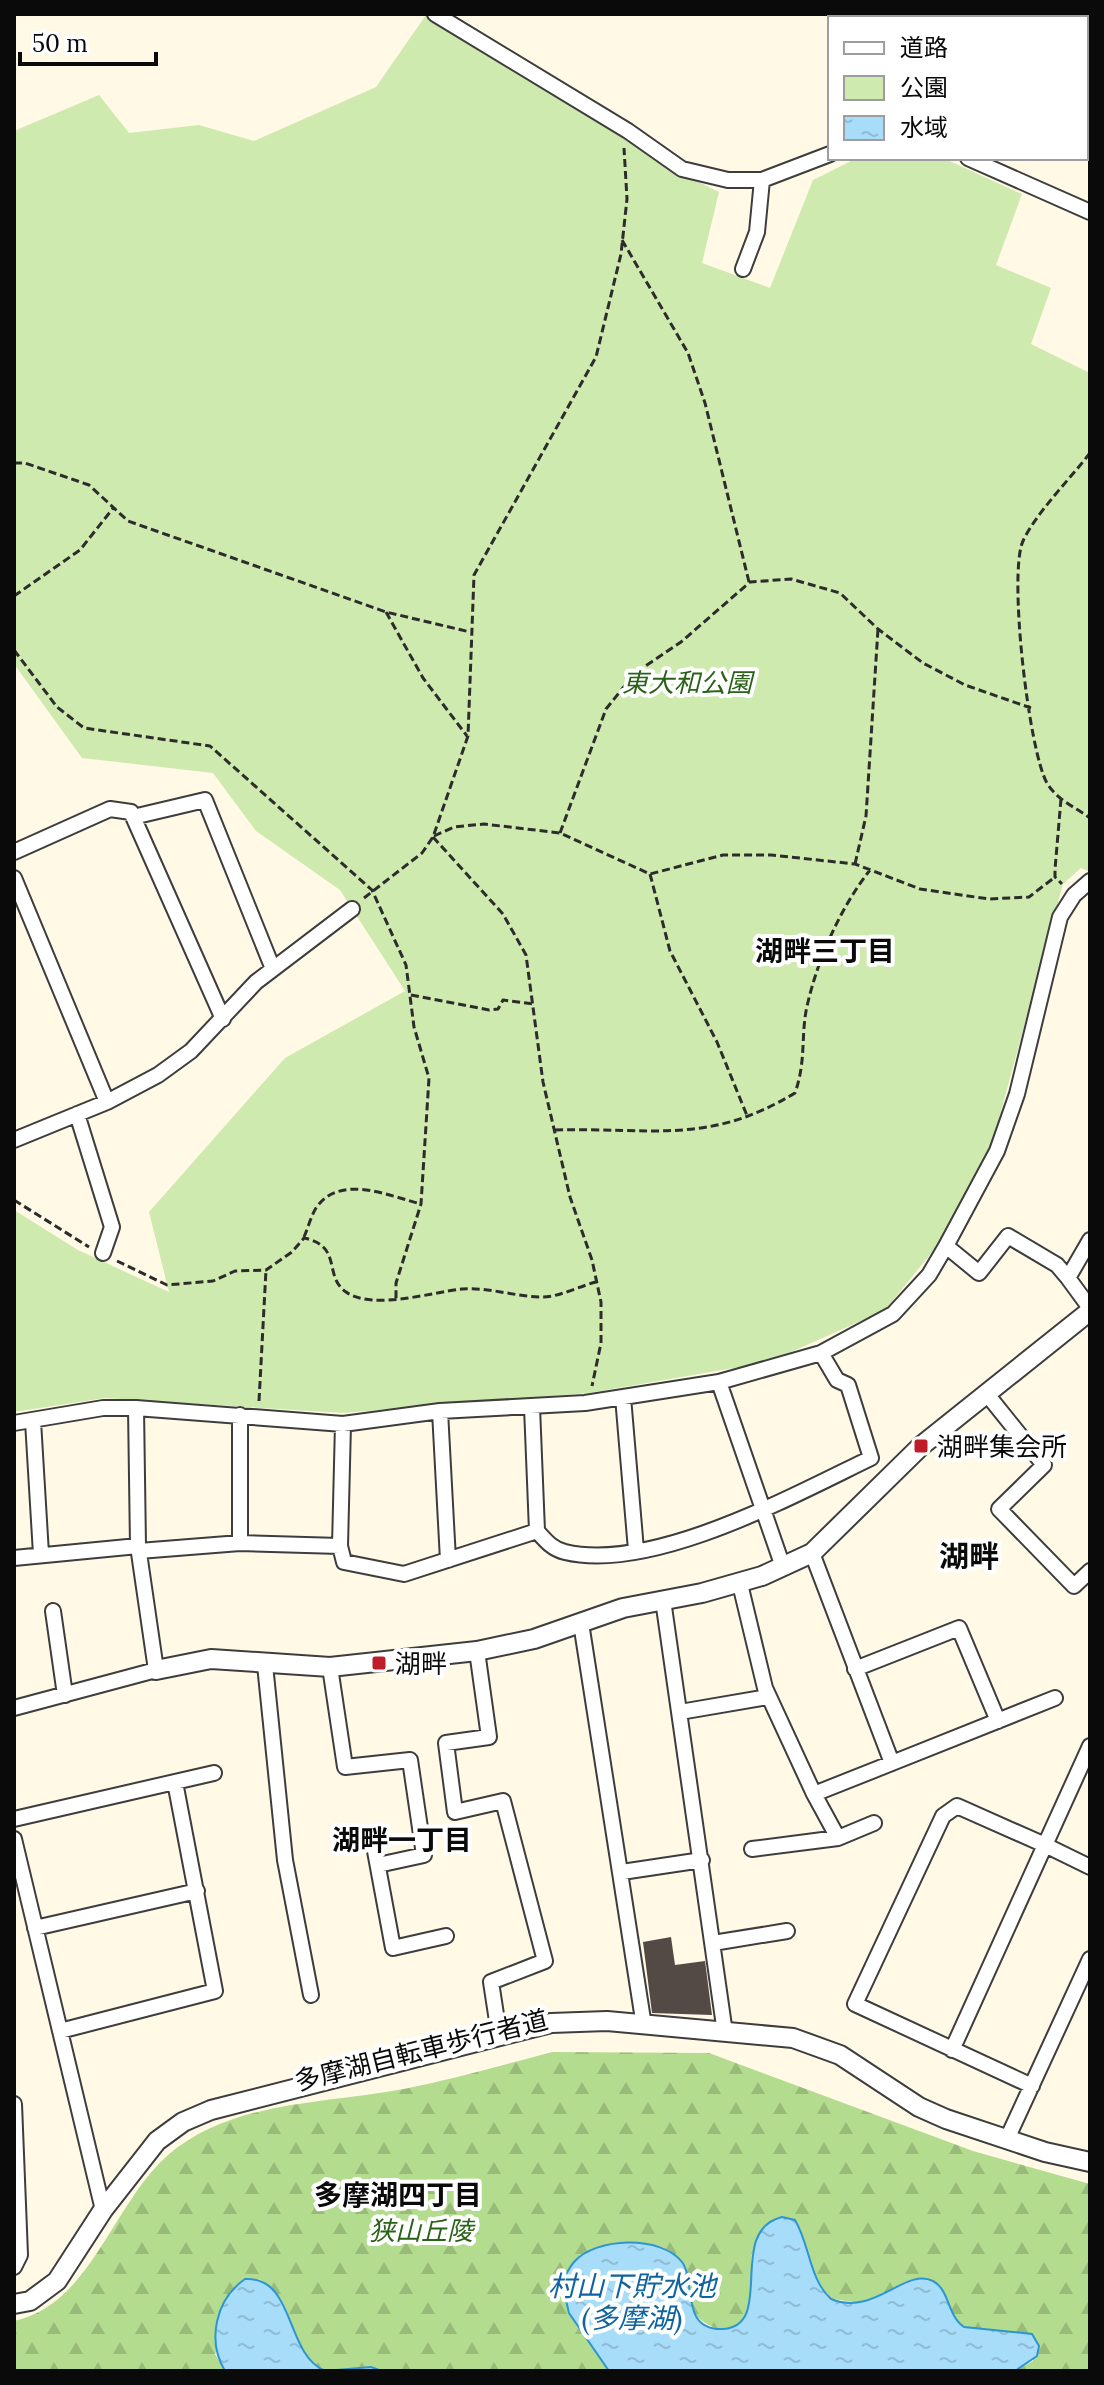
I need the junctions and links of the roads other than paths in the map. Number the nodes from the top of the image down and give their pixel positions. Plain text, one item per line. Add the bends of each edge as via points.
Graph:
1 (435, 14) edge
2 (828, 155) edge
3 (973, 160) edge
4 (762, 180) junction
5 (1090, 212) edge
6 (743, 269) dead end
7 (133, 817) junction
8 (14, 852) edge
9 (14, 878) edge
10 (1090, 881) edge
11 (1090, 891) edge
12 (1074, 895) junction
13 (352, 909) road end
14 (273, 969) junction
15 (223, 1019) junction
16 (107, 1102) junction
17 (77, 1114) junction
18 (14, 1140) edge
19 (1090, 1240) edge
20 (946, 1246) junction
21 (103, 1253) dead end
22 (1068, 1278) junction
23 (1090, 1310) edge
24 (821, 1353) junction
25 (719, 1382) junction
26 (986, 1393) junction
27 (623, 1397) junction
28 (532, 1407) junction
29 (136, 1408) junction
30 (440, 1411) junction
31 (240, 1415) junction
32 (33, 1421) junction
33 (14, 1423) edge
34 (343, 1424) junction
35 (762, 1509) junction
36 (537, 1531) junction
37 (240, 1543) junction
38 (340, 1546) junction
39 (138, 1548) junction
40 (636, 1550) junction
41 (812, 1553) junction
42 (41, 1554) junction
43 (14, 1558) edge
44 (448, 1560) junction
45 (783, 1567) junction
46 (1090, 1571) edge
47 (740, 1584) junction
48 (663, 1600) junction
49 (53, 1611) dead end
50 (581, 1623) junction
51 (477, 1651) junction
52 (265, 1665) junction
53 (330, 1667) junction
54 (855, 1669) junction
55 (156, 1670) junction
56 (65, 1695) junction
57 (768, 1697) junction
58 (1055, 1698) dead end
59 (14, 1708) edge
60 (680, 1712) junction
61 (998, 1721) junction
62 (1090, 1746) edge
63 (892, 1763) junction
64 (214, 1773) dead end
65 (175, 1782) junction
66 (814, 1794) junction
67 (14, 1819) edge
68 (874, 1823) dead end
69 (372, 1835) dead end
70 (838, 1838) junction
71 (14, 1839) edge
72 (1045, 1845) junction
73 (752, 1849) dead end
74 (702, 1860) junction
75 (378, 1865) junction
76 (1090, 1867) edge
77 (622, 1872) junction
78 (197, 1891) junction
79 (35, 1928) junction
80 (787, 1931) dead end
81 (446, 1936) dead end
82 (713, 1943) junction
83 (1090, 1959) edge
84 (311, 1995) dead end
85 (644, 2026) junction
86 (60, 2031) junction
87 (725, 2033) junction
88 (499, 2034) junction
89 (952, 2050) junction
90 (1032, 2086) junction
91 (14, 2104) edge
92 (1007, 2139) junction
93 (1090, 2162) edge
94 (103, 2210) junction
95 (14, 2267) edge
96 (14, 2304) edge

1 - 4 street via 682,169 728,180
2 - 4 street
3 - 5 street
4 - 6 street via 757,232
7 - 8 street via 131,812 110,809
7 - 14 street via 205,800
7 - 15 street
9 - 16 street
10 - 12 street
11 - 12 street
12 - 20 street via 1060,917 1017,1094 997,1151
13 - 14 street
14 - 15 street
15 - 16 street via 158,1075
16 - 17 street
17 - 18 street
17 - 21 street via 112,1227
19 - 22 street
20 - 22 street via 979,1273 1008,1236 1057,1265
20 - 24 street via 929,1275 893,1314
22 - 23 street
23 - 26 street
24 - 25 street
24 - 35 street via 837,1380 848,1385 871,1458
25 - 27 street
25 - 35 street
26 - 41 street via 921,1446
26 - 46 street via 1044,1465 999,1509 1074,1586
27 - 28 street
27 - 40 street
28 - 30 street
28 - 36 street
29 - 31 street
29 - 32 street via 103,1408
29 - 39 street
30 - 34 street
30 - 44 street
31 - 34 street
31 - 37 street
32 - 33 street
32 - 42 street
34 - 38 street
35 - 40 street via 679,1543
35 - 45 street
36 - 40 street via 549,1546 566,1552
36 - 44 street
37 - 38 street
37 - 39 street
38 - 44 street via 344,1562 373,1571 404,1574
39 - 42 street
39 - 55 street
41 - 45 street
41 - 54 street
42 - 43 street
45 - 47 street
47 - 48 street
47 - 57 street
48 - 50 street
48 - 60 street
49 - 56 street
50 - 51 street
50 - 77 street
51 - 53 street
51 - 88 street via 489,1737 446,1743 455,1812 503,1801 545,1961 491,1982
52 - 53 street
52 - 55 street via 211,1659
52 - 84 street via 285,1860
53 - 75 street via 345,1767 410,1760 424,1855
54 - 61 street via 959,1628
54 - 63 street
55 - 56 street
56 - 59 street
57 - 60 street
57 - 66 street
58 - 61 street
60 - 74 street
61 - 63 street
62 - 72 street
63 - 66 street
64 - 65 street
65 - 67 street
65 - 78 street
66 - 70 street
68 - 70 street
69 - 75 street
70 - 73 street
71 - 79 street
72 - 76 street
72 - 89 street
72 - 89 street via 957,1806 943,1816 855,2004
74 - 77 street
74 - 82 street
75 - 81 street via 393,1948
77 - 85 street
78 - 79 street
78 - 86 street via 215,1991
79 - 86 street
80 - 82 street
82 - 87 street
83 - 90 street
85 - 87 street
85 - 88 street via 574,2021
86 - 94 street
87 - 92 street via 810,2042 840,2055 919,2107
88 - 94 street via 197,2116 157,2141
89 - 90 street
90 - 92 street
91 - 95 street via 20,2255
92 - 93 street
94 - 96 street via 57,2281 30,2301

